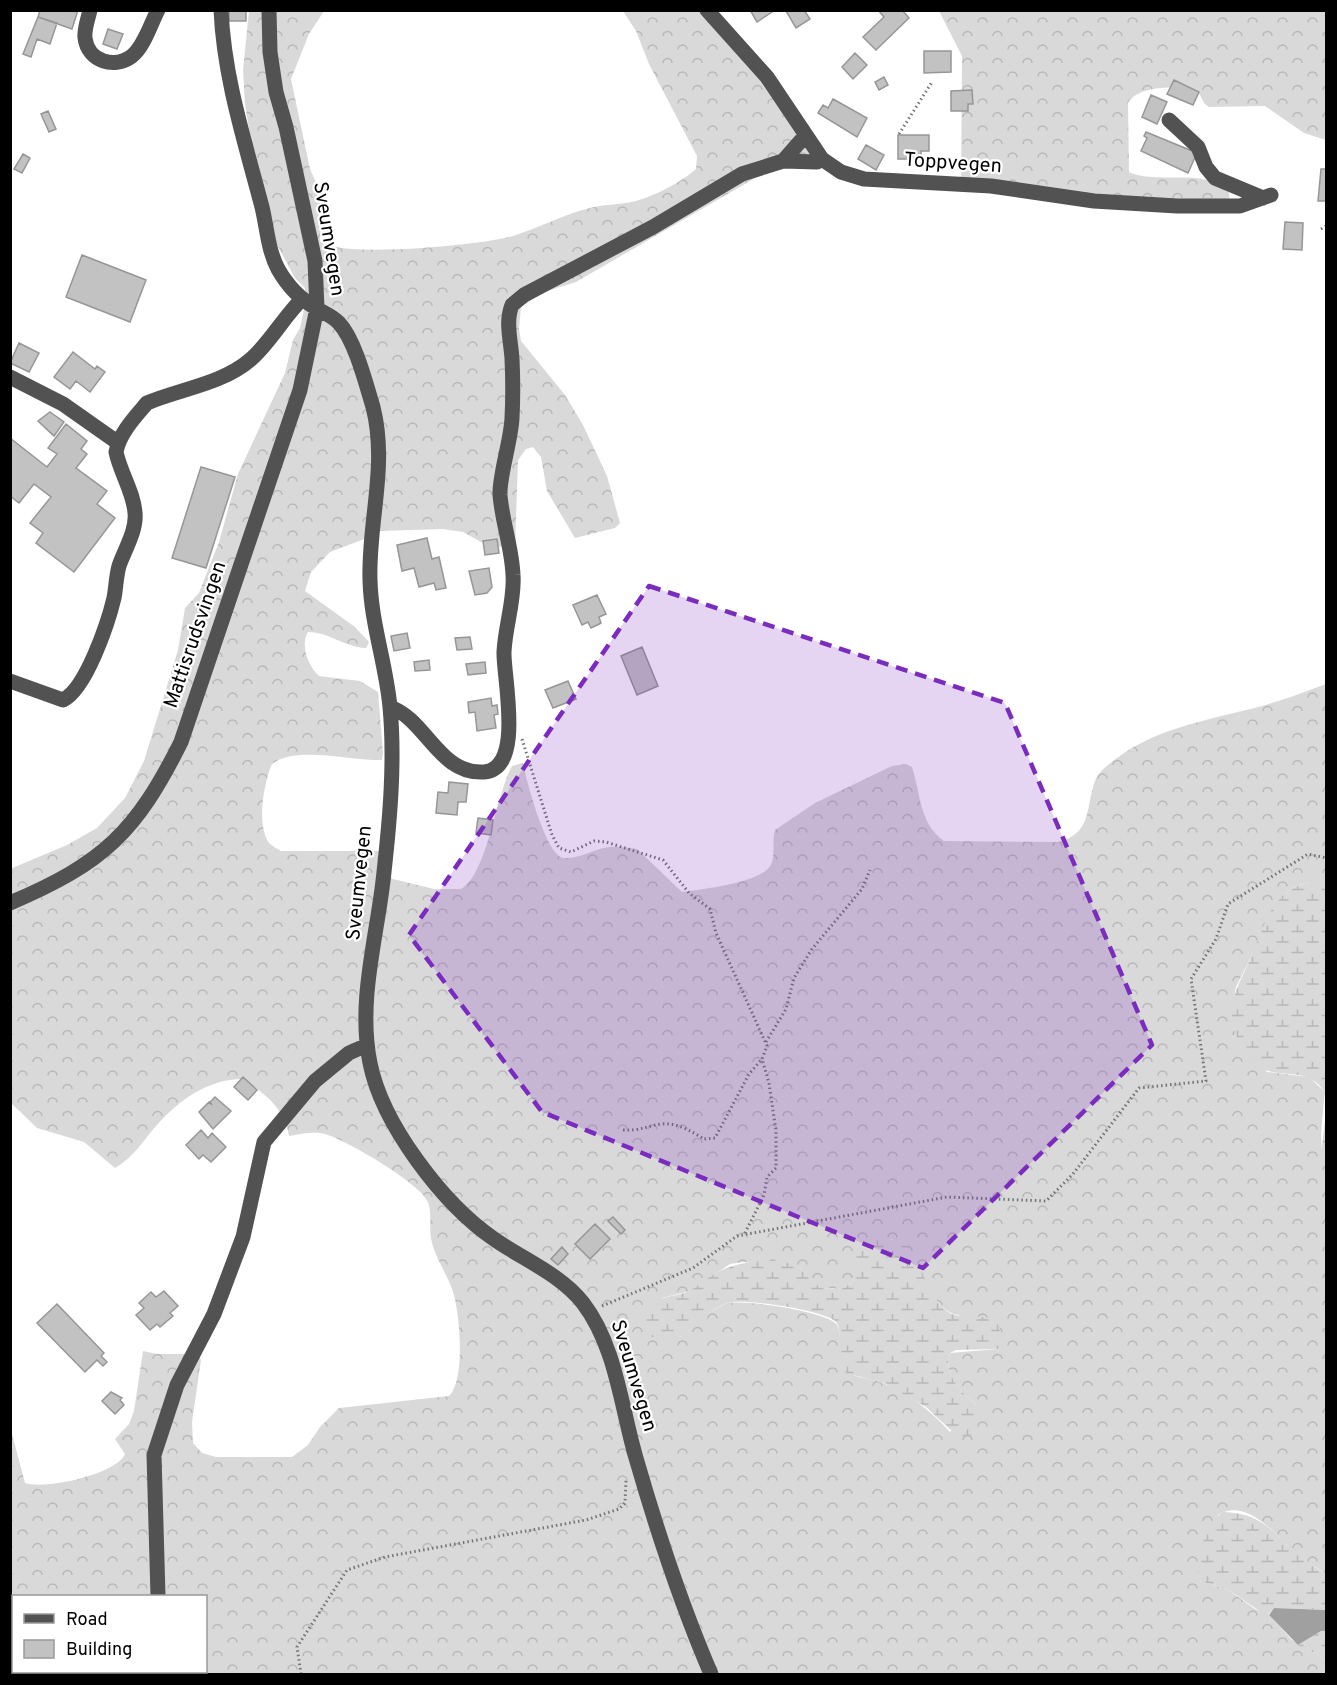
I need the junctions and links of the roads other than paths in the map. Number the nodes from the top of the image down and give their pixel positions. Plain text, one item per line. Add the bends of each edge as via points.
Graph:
1 (90, 10) edge
2 (158, 10) edge
3 (221, 10) edge
4 (269, 10) edge
5 (707, 10) edge
6 (1169, 120) dead end
7 (805, 136) junction
8 (822, 159) junction
9 (783, 161) junction
10 (302, 299) junction
11 (317, 308) junction
12 (10, 377) edge
13 (117, 442) junction
14 (10, 681) edge
15 (390, 707) junction
16 (10, 903) edge
17 (367, 1045) junction
18 (158, 1595) edge
19 (711, 1674) edge

1 - 2 street via 86,43 96,57 107,63 117,63 135,53
3 - 10 street via 231,90 267,238 279,271
4 - 11 street, Sveumvegen via 273,72 315,261
5 - 7 street, Toppvegen via 767,77
6 - 8 street, Toppvegen via 1198,147 1215,178 1267,196 1224,207 1094,201 991,186 864,179 841,172
7 - 8 street, Toppvegen
7 - 9 street
8 - 9 street
9 - 15 street via 742,174 512,305 508,327 512,421 500,494 513,575 504,652 508,740 500,762 489,771 476,772 449,760 408,716
10 - 11 street
10 - 13 street via 246,363 224,376 147,403
11 - 15 street, Sveumvegen via 329,314 346,332 376,426 380,462 369,578
11 - 16 street, Mattisrudsvingen via 300,390 255,528 181,742 161,782 132,825 106,850 60,882
12 - 13 street via 63,404
13 - 14 street via 118,461 135,520 97,646 81,681 65,699
15 - 17 street, Sveumvegen via 388,816 368,987
17 - 18 street via 349,1053 315,1081 264,1142 243,1238 214,1314 177,1385 154,1455
17 - 19 street, Sveumvegen via 380,1095 436,1186 486,1233 568,1286 589,1311 611,1362 635,1456 681,1599

